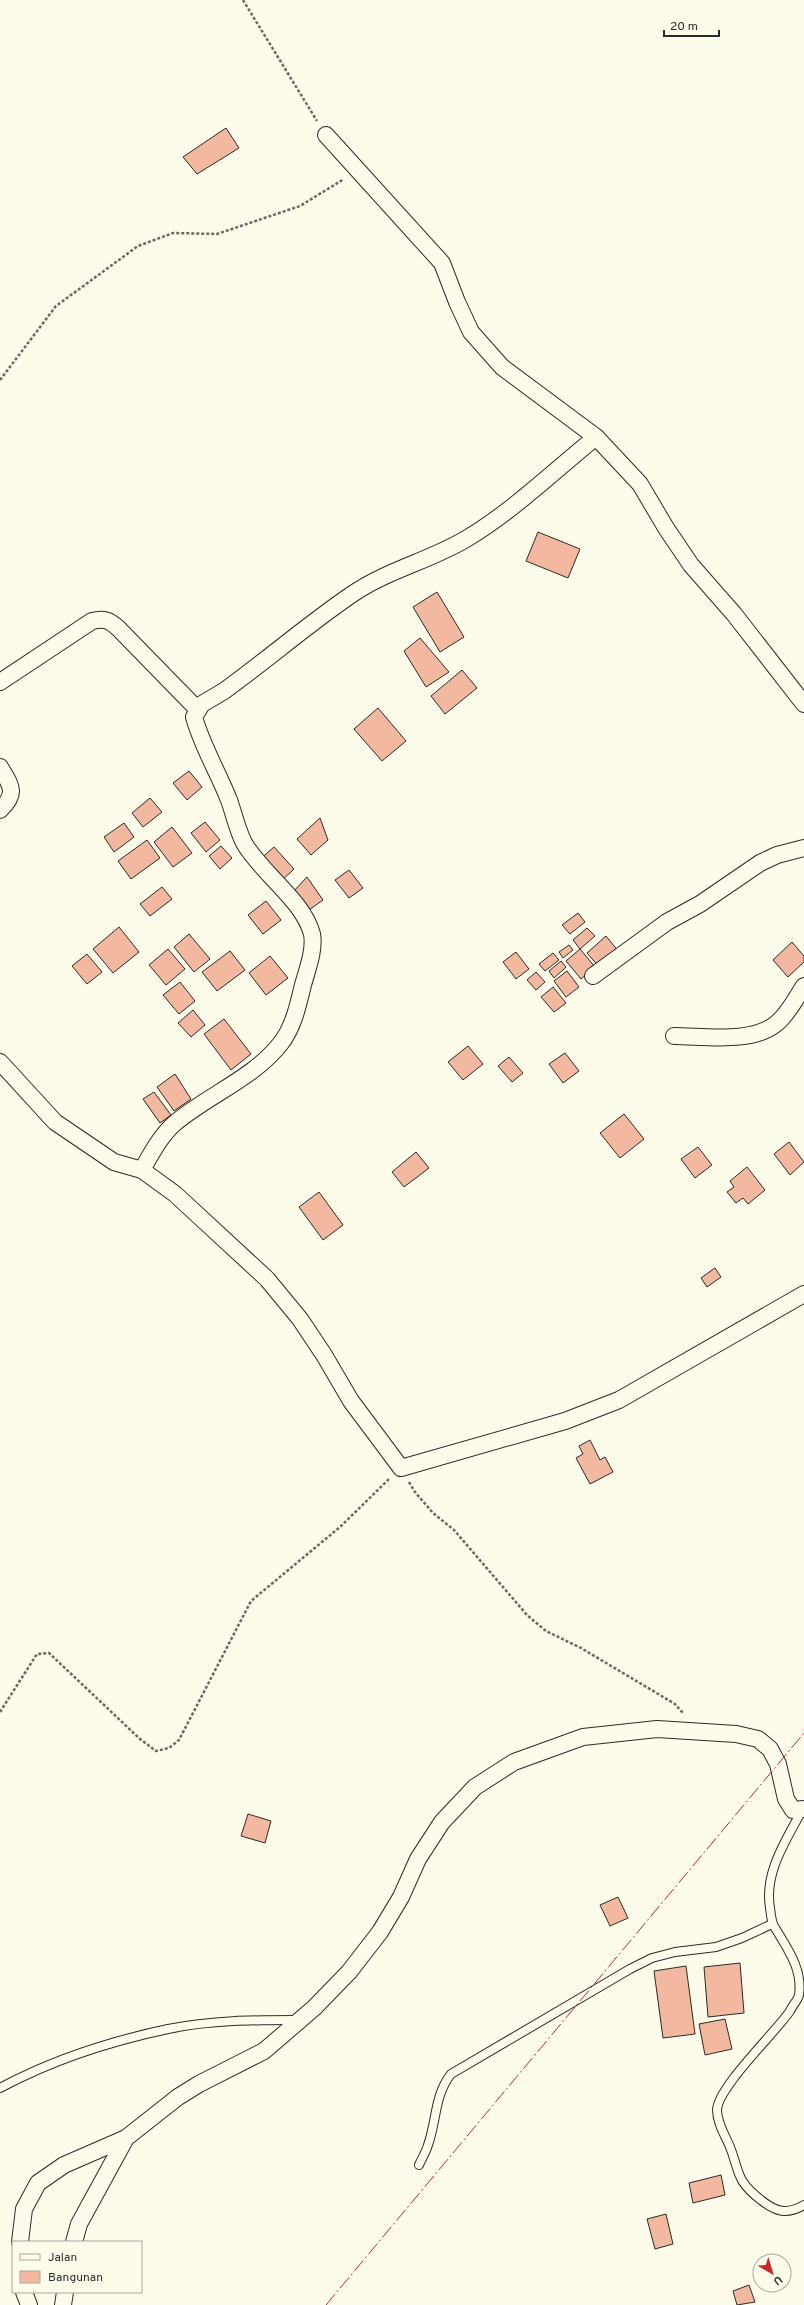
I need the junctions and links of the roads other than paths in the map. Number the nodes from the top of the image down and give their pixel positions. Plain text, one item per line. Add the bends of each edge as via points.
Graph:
1 (326, 135) road end
2 (596, 437) junction
3 (0, 682) edge
4 (804, 704) edge
5 (198, 710) junction
6 (0, 767) edge
7 (0, 810) edge
8 (804, 848) edge
9 (593, 976) dead end
10 (804, 986) edge
11 (674, 1036) dead end
12 (0, 1062) edge
13 (142, 1170) junction
14 (804, 1294) edge
15 (803, 1810) edge
16 (772, 1924) junction
17 (801, 1997) edge
18 (302, 2020) junction
19 (0, 2088) edge
20 (126, 2138) junction
21 (419, 2165) dead end
22 (804, 2205) edge
23 (20, 2241) edge
24 (74, 2241) edge
25 (24, 2293) edge
26 (65, 2293) edge
27 (29, 2305) edge
28 (63, 2305) edge

1 - 2 street via 442,263 472,332 502,367
2 - 4 street via 640,484 691,565 734,614
2 - 5 street via 497,518 436,555 396,570 352,594 224,691 202,704
3 - 5 street via 92,621 102,619 109,620 118,628
5 - 13 street via 194,717 198,732 244,842 258,863 305,917 312,935 310,959 293,1023 280,1044 256,1066 174,1123 160,1139
6 - 7 street via 12,790 11,800
8 - 9 street via 777,855 760,864 700,904 667,922
10 - 11 street via 777,1023 761,1034
12 - 13 street via 55,1122 114,1162
13 - 14 street via 202,1216 267,1279 300,1318 351,1401 401,1468 564,1421 619,1400
15 - 16 lane via 772,1869 768,1896
15 - 18 street via 794,1810 786,1799 778,1764 770,1750 758,1739 698,1730 657,1729 583,1737 514,1762 475,1787 442,1822 418,1859 380,1932 363,1956
16 - 17 lane via 795,1962
16 - 21 lane via 716,1947 652,1958 451,2074 442,2085 429,2144
17 - 22 lane via 724,2092 717,2110 738,2177 748,2190 781,2211 793,2212
18 - 19 lane via 229,2021 168,2029 69,2057
18 - 20 street via 264,2052 178,2097
20 - 23 street via 64,2165 38,2183 24,2209
20 - 24 street via 78,2224
25 - 27 street
26 - 28 street

